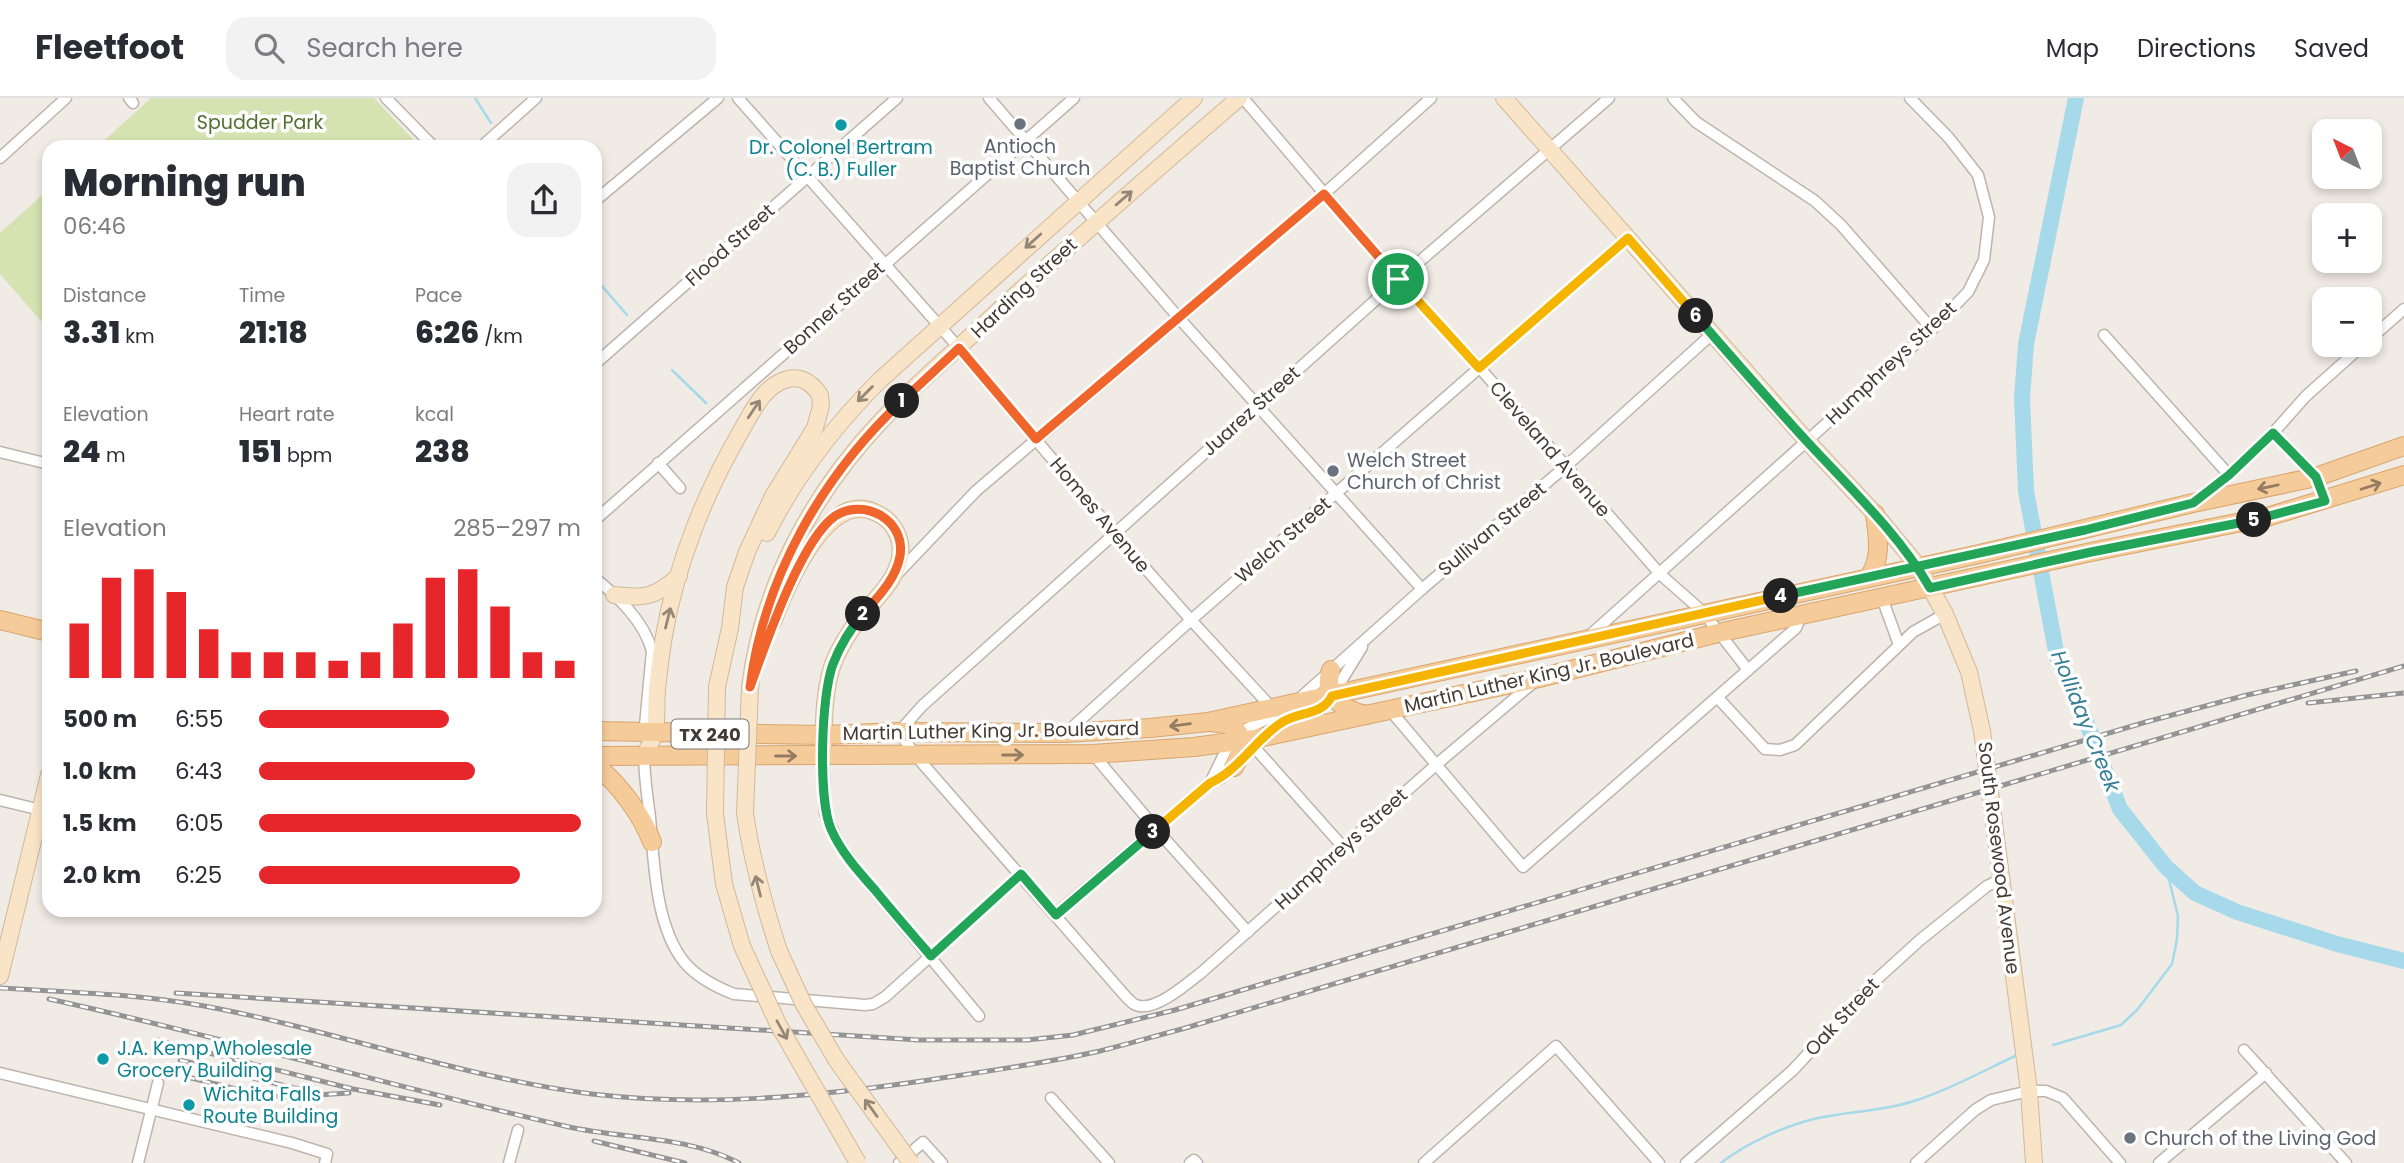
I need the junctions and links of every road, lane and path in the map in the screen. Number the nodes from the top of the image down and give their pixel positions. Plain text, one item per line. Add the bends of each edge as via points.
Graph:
1 (66, 98) edge
2 (386, 98) edge
3 (536, 98) edge
4 (718, 98) edge
5 (738, 98) edge
6 (897, 98) edge
7 (989, 98) edge
8 (1074, 98) edge
9 (1194, 98) edge
10 (1241, 98) edge
11 (1431, 98) edge
12 (1504, 98) edge
13 (1609, 98) edge
14 (1673, 98) edge
15 (1910, 98) edge
16 (427, 140) edge
17 (489, 140) edge
18 (1026, 140) junction
19 (1550, 149) junction
20 (0, 158) edge
21 (807, 176) junction
22 (1324, 194) junction
23 (602, 195) edge
24 (1078, 200) junction
25 (1097, 222) junction
26 (1628, 238) junction
27 (884, 264) junction
28 (1398, 279) junction
29 (2404, 309) edge
30 (1178, 317) junction
31 (940, 326) junction
32 (1933, 328) junction
33 (2382, 328) edge
34 (1712, 334) junction
35 (2104, 335) dead end
36 (959, 348) junction
37 (2350, 357) edge
38 (602, 358) edge
39 (1479, 368) junction
40 (1258, 404) junction
41 (2273, 433) junction
42 (1036, 439) junction
43 (1807, 441) junction
44 (2404, 446) edge
45 (0, 452) edge
46 (42, 462) edge
47 (658, 463) junction
48 (1565, 467) junction
49 (2229, 475) junction
50 (2404, 475) edge
51 (2316, 477) junction
52 (680, 488) dead end
53 (1338, 493) junction
54 (2325, 501) junction
55 (2193, 503) junction
56 (602, 514) edge
57 (1875, 514) junction
58 (1115, 534) junction
59 (1660, 574) junction
60 (679, 576) junction
61 (1869, 577) junction
62 (1924, 577) junction
63 (602, 584) edge
64 (887, 588) junction
65 (1422, 589) junction
66 (614, 595) junction
67 (1882, 598) junction
68 (1703, 612) junction
69 (1945, 614) junction
70 (1805, 615) junction
71 (0, 620) edge
72 (1191, 620) junction
73 (730, 628) junction
74 (42, 630) edge
75 (1718, 633) junction
76 (1366, 639) junction
77 (1584, 640) junction
78 (1899, 645) junction
79 (1331, 670) junction
80 (1748, 670) junction
81 (1539, 678) junction
82 (750, 687) junction
83 (1332, 696) junction
84 (1718, 698) junction
85 (1295, 703) junction
86 (1272, 708) junction
87 (1390, 710) junction
88 (1367, 715) junction
89 (1208, 722) junction
90 (602, 731) edge
91 (899, 732) junction
92 (1065, 733) junction
93 (649, 734) junction
94 (824, 735) junction
95 (1246, 740) junction
96 (1094, 754) junction
97 (916, 755) junction
98 (602, 756) edge
99 (823, 756) junction
100 (644, 757) junction
101 (1437, 764) junction
102 (1234, 767) joint
103 (602, 772) edge
104 (1210, 783) junction
105 (0, 800) edge
106 (42, 810) edge
107 (42, 818) edge
108 (1156, 829) junction
109 (652, 842) junction
110 (1344, 848) junction
111 (1021, 874) junction
112 (2002, 879) junction
113 (1056, 915) junction
114 (1248, 932) junction
115 (931, 956) junction
116 (0, 976) edge
117 (979, 1016) dead end
118 (2244, 1050) dead end
119 (0, 1073) edge
120 (2266, 1073) junction
121 (158, 1083) dead end
122 (2029, 1091) junction
123 (1051, 1098) dead end
124 (151, 1110) junction
125 (518, 1130) dead end
126 (326, 1159) edge
127 (857, 1162) edge
128 (138, 1163) edge
129 (509, 1163) edge
130 (899, 1163) edge
131 (911, 1163) edge
132 (942, 1163) edge
133 (1109, 1163) edge
134 (1424, 1163) edge
135 (1659, 1163) edge
136 (1686, 1163) edge
137 (1916, 1163) edge
138 (2034, 1163) edge
139 (2120, 1163) edge
140 (2159, 1163) edge
141 (2346, 1163) edge

1 - 20 street
2 - 16 street
3 - 17 street
4 - 23 street
5 - 21 street, Homes Avenue
6 - 21 street, Flood Street
7 - 18 street
8 - 18 street, Bonner Street
9 - 24 street, Harding Street
10 - 22 street, Cleveland Avenue
25 -> 10 street, Harding Street
11 - 22 street
12 - 19 street, South Rosewood Avenue
13 - 19 street, Juarez Street
14 - 32 street via 1696,122 1815,201
15 - 32 street, Humphreys Street via 1978,175 1989,217 1984,260 1968,292
18 - 24 street
18 - 27 street, Bonner Street
19 - 26 street, South Rosewood Avenue
19 - 28 street, Juarez Street
21 - 27 street, Homes Avenue
21 - 38 street, Flood Street
22 - 28 street, Cleveland Avenue
22 - 30 street
24 - 25 street
24 -> 31 street, Harding Street
25 - 30 street
25 - 36 street, Harding Street
26 - 34 street, South Rosewood Avenue
26 - 39 street, Welch Street
27 - 31 street, Homes Avenue
27 - 47 street, Bonner Street
28 - 39 street, Cleveland Avenue
28 - 40 street, Juarez Street
29 - 33 street
30 - 40 street
30 - 42 street
31 - 36 street, Homes Avenue
31 -> 73 street, Harding Street via 848,412 802,471 757,554
32 - 43 street, Humphreys Street
34 - 43 street, South Rosewood Avenue
34 - 48 street, Sullivan Street
35 - 49 street
36 - 42 street, Homes Avenue
36 - 82 street, Harding Street via 881,420 819,500 769,605
37 - 41 street
39 - 48 street, Cleveland Avenue
39 - 53 street, Welch Street
40 - 53 street
40 - 58 street, Juarez Street
41 - 49 street
41 - 51 street
42 - 58 street, Homes Avenue
42 - 64 street via 976,491
43 - 57 street, South Rosewood Avenue
43 - 59 street, Humphreys Street
44 - 51 main road, Martin Luther King Jr. Boulevard / TX 240
45 - 46 street
47 - 52 street
47 - 56 street, Bonner Street
48 - 59 street, Cleveland Avenue
48 - 65 street, Sullivan Street
49 - 55 street
54 -> 50 main road, Martin Luther King Jr. Boulevard / TX 240
51 - 54 main road
51 -> 55 main road, Martin Luther King Jr. Boulevard / TX 240
53 - 65 street
53 - 72 street, Welch Street
54 - 62 main road, Martin Luther King Jr. Boulevard / TX 240 via 1992,575
55 - 62 main road, Martin Luther King Jr. Boulevard / TX 240 via 1983,553
57 - 61 main road via 1878,545 1876,566
57 - 62 street, South Rosewood Avenue
58 - 72 street, Homes Avenue
58 - 91 street, Juarez Street via 922,706
59 - 68 street, Cleveland Avenue
59 - 77 street, Humphreys Street
60 - 66 street via 651,596
60 -> 73 street via 719,469 753,410 778,382 807,380 820,396 820,417 773,496 747,552 735,587
93 -> 60 street
61 - 62 main road, Martin Luther King Jr. Boulevard / TX 240
61 - 68 main road, Martin Luther King Jr. Boulevard / TX 240
62 - 67 main road, Martin Luther King Jr. Boulevard / TX 240
62 - 69 street, South Rosewood Avenue
62 - 70 main road via 1838,599
63 - 66 street
64 - 82 street via 900,556 892,524 872,510 860,508 835,517 811,545 792,580
64 - 94 street via 860,617 832,666
65 - 76 street, Sullivan Street
66 - 93 street via 643,630 652,650
67 - 70 main road, Martin Luther King Jr. Boulevard / TX 240
67 - 78 street
68 - 75 street, Cleveland Avenue
68 - 77 main road, Martin Luther King Jr. Boulevard / TX 240
69 - 78 street
69 - 112 street, South Rosewood Avenue via 1975,696
70 - 75 main road, Martin Luther King Jr. Boulevard / TX 240
70 - 80 street
71 - 74 main road
72 - 86 street, Homes Avenue
72 - 92 street, Welch Street
73 -> 127 street, bridge via 717,687 715,814 724,884 743,946 778,1024
75 - 80 street, Cleveland Avenue
75 - 81 main road, Martin Luther King Jr. Boulevard / TX 240
76 - 79 street, Sullivan Street
76 - 83 street, Sullivan Street
77 - 83 main road, Martin Luther King Jr. Boulevard / TX 240
78 - 84 street via 1788,748 1769,750 1757,742
79 - 83 main road
79 - 85 street, Sullivan Street
80 - 84 street
81 - 87 main road, Martin Luther King Jr. Boulevard / TX 240
81 - 101 street, Humphreys Street
131 -> 82 street, bridge via 837,1061 779,951 761,896 745,814
83 - 85 main road, Martin Luther King Jr. Boulevard / TX 240
83 - 88 main road via 1339,705
83 - 95 street, Sullivan Street via 1320,709
84 - 101 street via 1523,867
85 - 86 main road, Martin Luther King Jr. Boulevard / TX 240
85 - 95 street, Sullivan Street
86 - 89 main road, Martin Luther King Jr. Boulevard / TX 240
87 - 88 main road, Martin Luther King Jr. Boulevard / TX 240
87 - 101 street
88 - 95 main road, Martin Luther King Jr. Boulevard / TX 240
89 -> 92 main road, Martin Luther King Jr. Boulevard / TX 240
89 - 95 main road via 1229,725
90 - 93 main road, Martin Luther King Jr. Boulevard / TX 240
91 - 92 main road, Martin Luther King Jr. Boulevard / TX 240
91 - 94 main road, Martin Luther King Jr. Boulevard / TX 240
91 - 97 street
93 - 94 main road, Martin Luther King Jr. Boulevard / TX 240
93 - 100 street
94 - 99 street
95 - 96 main road, Martin Luther King Jr. Boulevard / TX 240
95 - 102 main road
95 - 104 street, Sullivan Street
95 - 110 street
97 -> 96 main road, Martin Luther King Jr. Boulevard / TX 240
96 - 108 street
97 - 99 main road, Martin Luther King Jr. Boulevard / TX 240
97 - 111 street
98 - 100 main road, Martin Luther King Jr. Boulevard / TX 240
100 -> 99 main road, Martin Luther King Jr. Boulevard / TX 240
99 - 115 street via 825,813 839,845
100 - 109 street
101 - 110 street, Humphreys Street
102 - 104 street, Sullivan Street
103 - 109 main road via 643,821
104 - 108 street, Sullivan Street
105 - 106 street
107 - 116 street
108 - 113 street, Sullivan Street
108 - 114 street
109 - 115 street via 655,878 670,938 685,962 705,980 734,995 865,1005 880,1001
110 - 114 street, Humphreys Street
111 - 113 street
111 - 115 street
112 - 122 street, South Rosewood Avenue
112 - 136 street, Oak Street via 1987,886 1885,971 1793,1070
113 - 114 street, Humphreys Street via 1136,1006 1147,1006 1176,992
115 - 117 street
118 - 120 street
119 - 124 street
120 - 140 street
120 - 141 street
121 - 124 street
122 - 137 street via 1991,1100 1975,1110
122 - 138 street, South Rosewood Avenue
122 - 139 street via 2063,1098
123 - 133 street
124 - 126 street via 292,1143
124 - 128 street
125 - 129 street
130 - 132 street via 923,1142
134 - 135 street via 1556,1046

